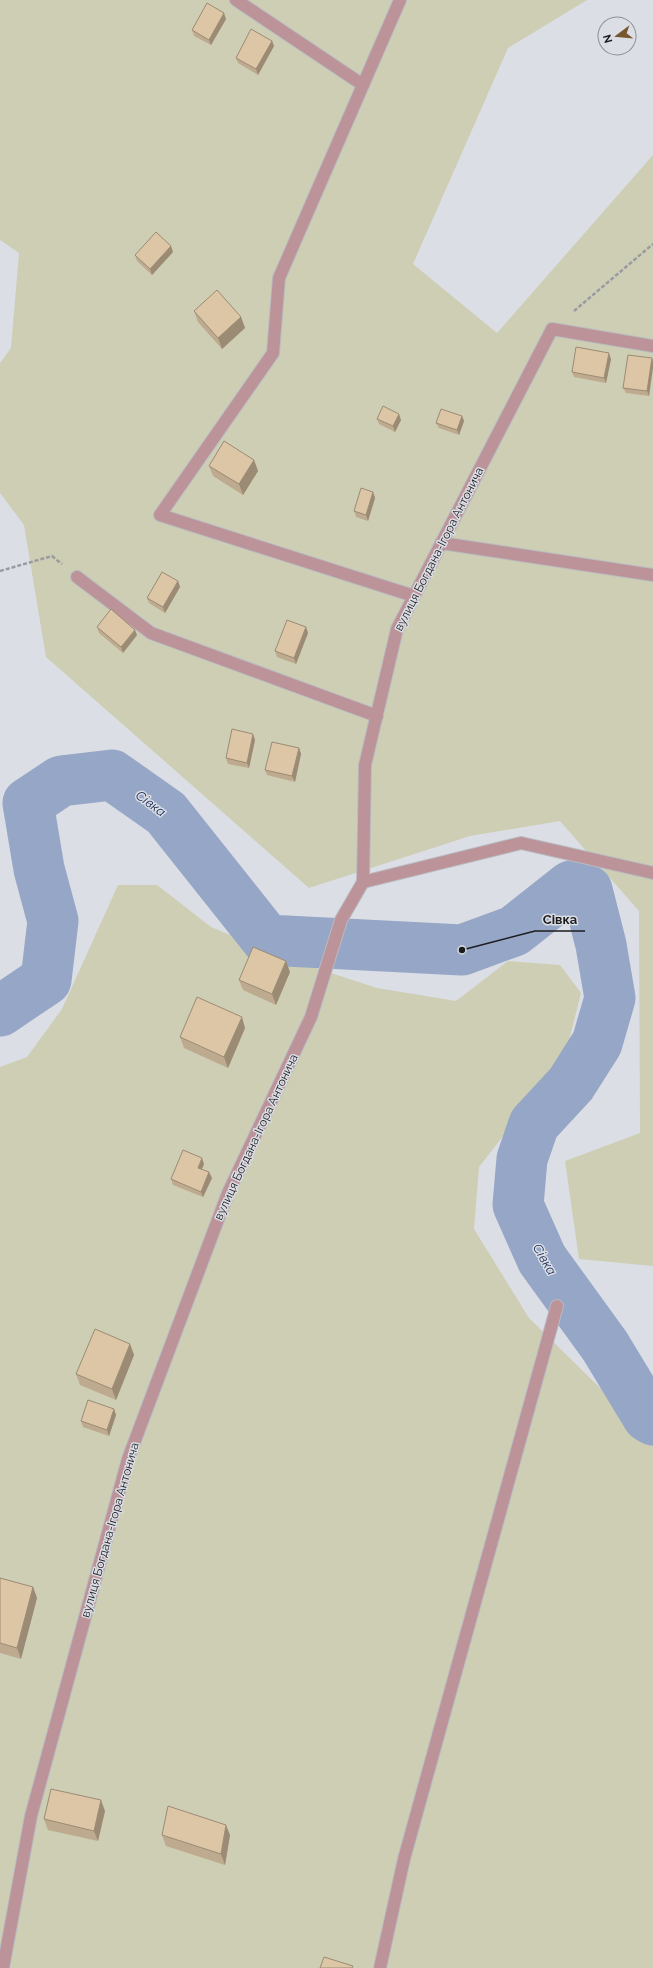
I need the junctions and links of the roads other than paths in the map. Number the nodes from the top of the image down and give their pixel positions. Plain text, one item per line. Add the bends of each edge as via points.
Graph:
1 (236, 0) edge
2 (400, 0) edge
3 (363, 85) junction
4 (653, 346) edge
5 (441, 543) junction
6 (653, 575) edge
7 (77, 578) road end
8 (414, 596) junction
9 (377, 716) junction
10 (653, 874) edge
11 (363, 882) junction
12 (557, 1306) dead end
13 (3, 1968) edge
14 (380, 1968) edge

1 - 3 street
2 - 3 street
3 - 8 street via 279,278 273,353 160,514
4 - 5 street, вулиця Богдана-Ігора Антонича via 552,329
5 - 6 street
5 - 8 street, вулиця Богдана-Ігора Антонича
7 - 9 street via 152,633
8 - 9 street, вулиця Богдана-Ігора Антонича via 397,629
9 - 11 street, вулиця Богдана-Ігора Антонича via 365,765
10 - 11 street via 521,843
11 - 13 street, вулиця Богдана-Ігора Антонича via 341,920 311,1017 228,1193 128,1459 31,1816
12 - 14 street via 404,1859

